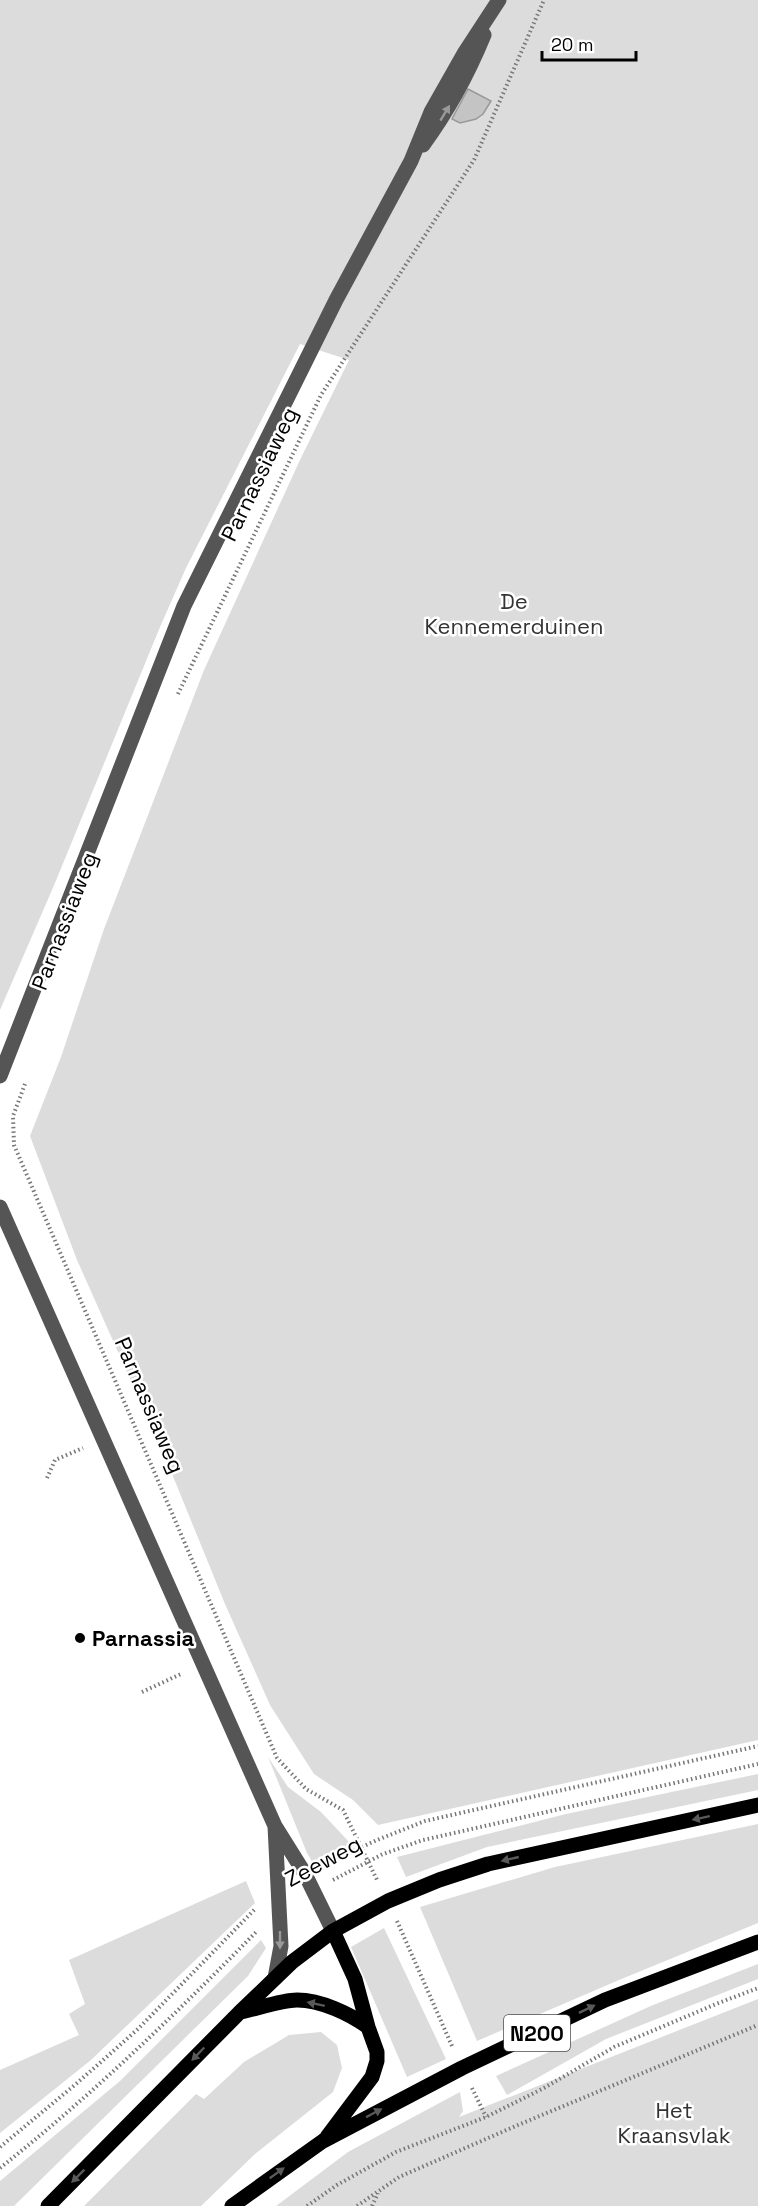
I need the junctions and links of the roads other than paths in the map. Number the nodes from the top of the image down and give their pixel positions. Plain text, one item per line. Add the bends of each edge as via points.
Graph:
1 (497, 4) edge
2 (0, 1076) edge
3 (0, 1207) edge
4 (758, 1805) edge
5 (275, 1826) junction
6 (333, 1930) junction
7 (758, 1942) edge
8 (275, 1978) junction
9 (239, 2013) junction
10 (368, 2027) junction
11 (323, 2141) junction
12 (48, 2206) edge
13 (232, 2206) edge

1 - 2 street, Parnassiaweg via 430,112 411,161 336,300 184,606
3 - 5 street
4 -> 6 main road via 488,1864 388,1901
5 - 6 street via 299,1862
5 -> 8 street via 281,1946
6 - 8 main road
6 - 10 main road, N200 via 355,1979
11 -> 7 main road, N200 via 462,2068 605,2000
8 - 9 main road
10 -> 9 main road via 338,2009 297,2000
9 -> 12 main road
10 - 11 main road, N200 via 377,2052 375,2070
13 -> 11 main road, N200

